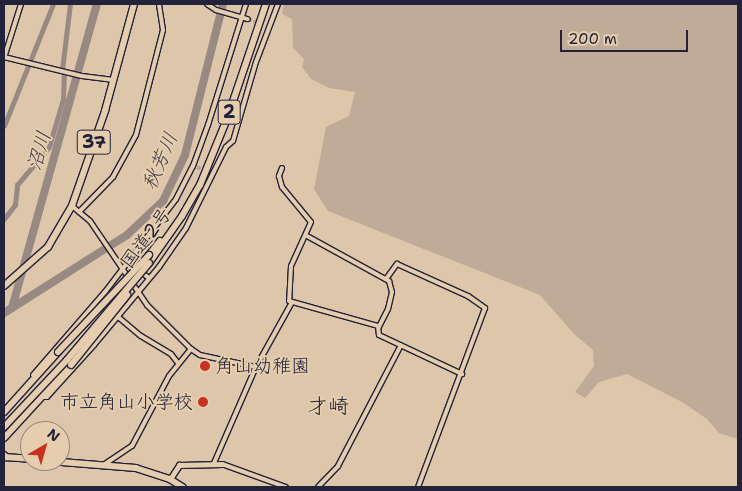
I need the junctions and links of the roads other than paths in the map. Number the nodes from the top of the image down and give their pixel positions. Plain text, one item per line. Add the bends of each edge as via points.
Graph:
1 (21, 4) edge
2 (134, 4) edge
3 (159, 4) edge
4 (207, 4) edge
5 (246, 4) edge
6 (266, 4) edge
7 (278, 4) edge
8 (242, 17) junction
9 (248, 19) tunnel mouth
10 (263, 25) tunnel mouth
11 (268, 28) junction
12 (4, 57) edge
13 (114, 80) junction
14 (282, 168) dead end
15 (72, 206) junction
16 (80, 212) junction
17 (307, 236) junction
18 (150, 258) junction
19 (129, 262) junction
20 (123, 270) junction
21 (149, 278) junction
22 (386, 279) junction
23 (4, 286) edge
24 (139, 292) junction
25 (99, 299) junction
26 (292, 304) junction
27 (118, 317) junction
28 (380, 327) junction
29 (68, 336) junction
30 (401, 345) junction
31 (191, 349) junction
32 (87, 353) junction
33 (178, 363) junction
34 (256, 367) junction
35 (462, 374) junction
36 (41, 397) junction
37 (13, 403) junction
38 (4, 412) edge
39 (25, 414) junction
40 (4, 427) edge
41 (4, 438) edge
42 (5, 456) edge
43 (20, 458) edge
44 (70, 463) edge
45 (214, 463) junction
46 (222, 464) joint
47 (101, 467) junction
48 (170, 479) junction
49 (183, 487) edge
50 (286, 487) edge
51 (318, 487) edge
52 (418, 487) edge

1 - 12 street
2 - 13 main road, 37
3 - 16 street via 163,30 136,135 113,177
4 - 8 street
5 - 8 street
6 - 18 highway, 国道2号 / 2 via 215,152 182,216 174,222
7 - 11 street
8 - 9 street
8 - 19 street via 195,167 176,199
10 - 11 street
11 - 21 street via 233,141 226,147 186,228
12 - 13 street via 71,74
13 - 15 main road, 37
14 - 17 street via 279,176 282,187 312,222
15 - 16 street
15 - 23 main road, 37 via 48,247
16 - 20 street via 90,221
17 - 22 street
17 - 26 street via 291,266 287,297
18 - 36 highway, bridge via 112,316
18 - 37 highway, bridge
18 - 40 highway, 国道2号, bridge via 67,360
19 - 20 street
19 - 21 street
20 - 24 street
20 - 25 street
21 - 24 street
22 - 28 street via 392,285 392,292 386,318
22 - 35 street via 397,264 468,296 485,308
24 - 27 street
24 - 31 street via 147,306
25 - 27 street
25 - 29 street
26 - 28 street
26 - 34 street
27 - 32 street
27 - 33 street
28 - 30 street via 379,335
29 - 32 street
29 - 37 street
30 - 35 street
30 - 51 street via 338,466
31 - 33 street
31 - 34 street
32 - 36 street via 47,396
33 - 47 street via 132,446
34 - 45 street
35 - 52 street
36 - 39 highway
37 - 38 highway
37 - 39 street
39 - 41 highway
42 - 43 main road
44 - 47 main road
45 - 46 street
45 - 48 street via 179,465
46 - 50 street
47 - 48 main road via 136,468
48 - 49 main road

